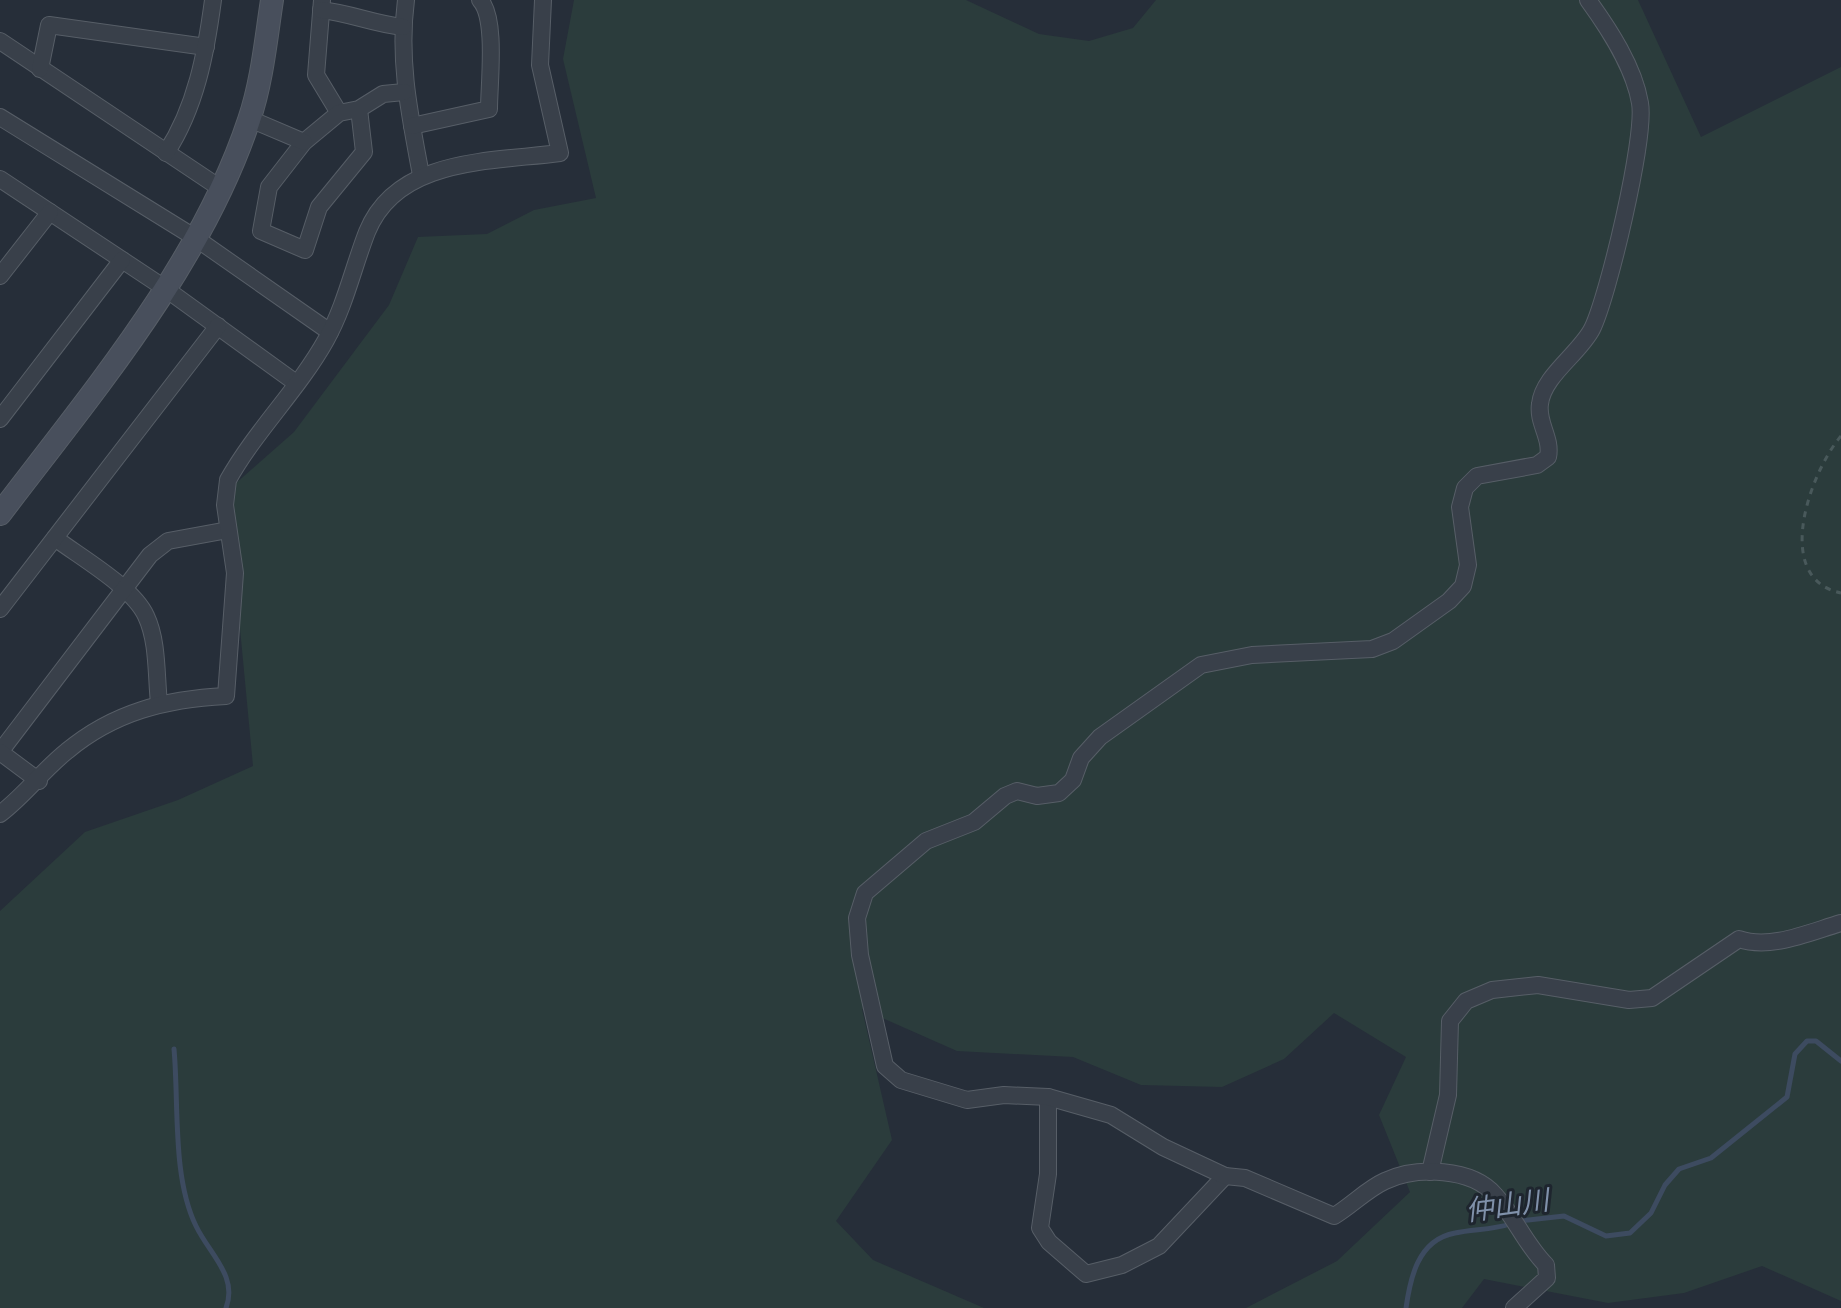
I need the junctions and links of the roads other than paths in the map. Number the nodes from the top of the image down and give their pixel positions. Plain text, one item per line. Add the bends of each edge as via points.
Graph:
1 (213, 0) edge
2 (272, 0) edge
3 (406, 0) edge
4 (480, 0) edge
5 (543, 0) edge
6 (1588, 0) edge
7 (322, 5) edge
8 (403, 27) junction
9 (0, 41) edge
10 (206, 47) junction
11 (40, 69) junction
12 (404, 92) junction
13 (359, 109) junction
14 (339, 113) junction
15 (0, 117) edge
16 (250, 119) junction
17 (412, 126) junction
18 (304, 142) junction
19 (166, 153) junction
20 (421, 175) junction
21 (0, 179) edge
22 (220, 188) junction
23 (50, 212) junction
24 (194, 237) junction
25 (122, 260) junction
26 (0, 276) edge
27 (166, 289) junction
28 (218, 326) junction
29 (330, 332) junction
30 (296, 383) junction
31 (0, 419) edge
32 (0, 514) edge
33 (228, 530) junction
34 (55, 538) junction
35 (124, 590) junction
36 (0, 609) edge
37 (159, 703) junction
38 (0, 752) edge
39 (39, 781) junction
40 (0, 814) edge
41 (1841, 923) edge
42 (1048, 1097) junction
43 (1430, 1172) junction
44 (1225, 1176) junction
45 (1514, 1308) edge

1 - 10 street
2 - 16 street
3 - 8 street
4 - 17 street via 487,7 489,109
5 - 20 street via 540,65 560,153
6 - 42 street via 1629,69 1640,104 1639,137 1604,302 1591,332 1539,405 1551,445 1548,457 1537,465 1477,476 1465,488 1460,507 1468,565 1463,586 1393,641 1372,649 1266,654 1201,665 1100,737 1059,793 1037,796 1017,791 1005,796 974,822 926,841 865,893 857,918 860,955 885,1066 913,1086 967,1100
7 - 8 street via 374,24
7 - 14 street via 316,75
8 - 12 street
9 - 11 street
10 - 11 street via 49,25
10 - 19 street via 181,130
11 - 19 street
12 - 13 street via 383,94
12 - 17 street
13 - 14 street
13 - 18 street via 364,152 319,207 305,250 261,231 269,187
14 - 18 street
15 - 24 street
16 - 18 street
16 - 22 street
17 - 20 street
19 - 22 street
20 - 29 street via 389,196 369,227
21 - 23 street
22 - 24 street
23 - 25 street
23 - 26 street
24 - 27 street
24 - 29 street
25 - 27 street
25 - 31 street
27 - 28 street
27 - 32 street
28 - 30 street
28 - 34 street
29 - 30 street
30 - 33 street via 228,480
33 - 35 street via 168,541 150,555
33 - 37 street via 235,573 226,696
34 - 35 street
34 - 36 street
35 - 37 street via 145,614
35 - 38 street
37 - 39 street via 91,732
38 - 39 street
39 - 40 street
41 - 43 street via 1782,940 1739,939 1652,998 1629,1000 1538,985 1492,990 1466,1001 1450,1021 1448,1095
42 - 44 street via 1111,1115
42 - 44 street via 1048,1174 1040,1228 1086,1274 1122,1265 1159,1246
43 - 44 street via 1384,1181 1334,1216 1245,1178
43 - 45 street via 1480,1180 1546,1265 1547,1278

